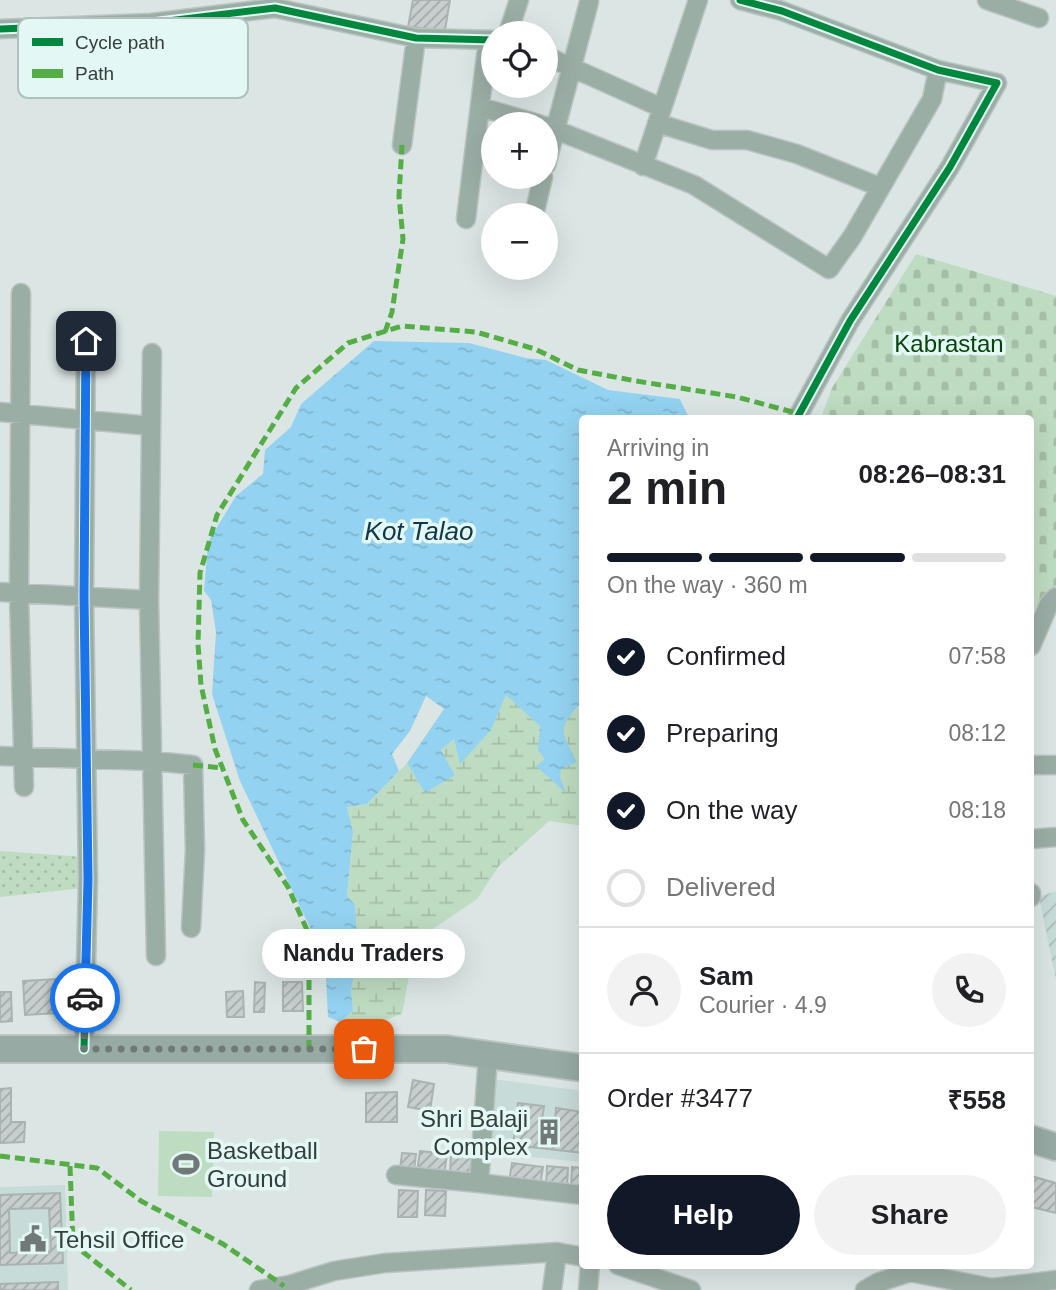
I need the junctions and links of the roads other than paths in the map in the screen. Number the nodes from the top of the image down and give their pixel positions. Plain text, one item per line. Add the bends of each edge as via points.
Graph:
1 (519, 0) edge
2 (698, 0) edge
3 (740, 0) edge
4 (988, 0) edge
5 (589, 2) edge
6 (235, 6) edge
7 (176, 18) edge
8 (1039, 18) dead end
9 (512, 21) edge
10 (18, 28) edge
11 (0, 29) edge
12 (416, 38) junction
13 (481, 40) edge
14 (558, 61) edge
15 (571, 66) junction
16 (938, 70) junction
17 (481, 98) edge
18 (480, 107) junction
19 (497, 112) edge
20 (552, 112) edge
21 (660, 116) junction
22 (558, 131) edge
23 (402, 145) dead end
24 (643, 166) junction
25 (880, 187) junction
26 (466, 219) dead end
27 (21, 293) dead end
28 (86, 341) dead end
29 (152, 353) dead end
30 (0, 412) edge
31 (19, 414) junction
32 (799, 415) edge
33 (87, 421) junction
34 (151, 426) junction
35 (0, 592) edge
36 (19, 593) junction
37 (84, 597) junction
38 (1056, 597) edge
39 (149, 600) junction
40 (1034, 639) edge
41 (0, 755) edge
42 (24, 756) junction
43 (87, 760) junction
44 (153, 761) junction
45 (1034, 765) edge
46 (1056, 765) edge
47 (24, 788) dead end
48 (1056, 836) edge
49 (1034, 839) edge
50 (191, 928) dead end
51 (156, 956) dead end
52 (0, 1049) edge
53 (84, 1049) junction
54 (488, 1055) junction
55 (579, 1067) edge
56 (1034, 1140) edge
57 (1056, 1147) edge
58 (396, 1175) dead end
59 (479, 1183) junction
60 (579, 1195) edge
61 (556, 1252) junction
62 (579, 1256) edge
63 (590, 1269) edge
64 (630, 1269) edge
65 (909, 1269) edge
66 (915, 1269) edge
67 (1056, 1280) edge
68 (290, 1288) edge
69 (259, 1290) edge
70 (552, 1290) edge
71 (588, 1290) edge
72 (691, 1290) edge
73 (865, 1290) edge

1 - 9 street
2 - 21 street
3 - 16 street via 782,11
4 - 8 street
5 - 15 street
6 - 7 street
6 - 12 street via 275,8
10 - 11 street
12 - 13 street
12 - 23 street
14 - 15 street
15 - 20 street
15 - 21 street
16 - 25 street via 932,99
16 - 32 street via 997,83 950,167 850,321
17 - 18 street
18 - 19 street
18 - 26 street
21 - 24 street
21 - 25 street via 712,140 747,141 797,154
22 - 24 street
24 - 25 street via 694,185 830,269
27 - 31 street
28 - 33 street
29 - 34 street
30 - 31 street
31 - 33 street
31 - 36 street
33 - 34 street
33 - 37 street
34 - 39 street
35 - 36 street
36 - 37 street
36 - 42 street
37 - 39 street
37 - 43 street
38 - 40 street
39 - 44 street
41 - 42 street
42 - 43 street
42 - 47 street
43 - 44 street
43 - 53 street
44 - 50 street via 193,765
44 - 51 street
45 - 46 street
48 - 49 street
52 - 53 highway
53 - 54 highway via 446,1049
54 - 55 highway
54 - 59 street
56 - 57 highway
58 - 59 street
59 - 60 street
61 - 62 street
61 - 68 street via 385,1263 334,1270
61 - 70 street
63 - 71 street
64 - 72 street
65 - 73 street
66 - 67 street via 992,1289
68 - 69 street

